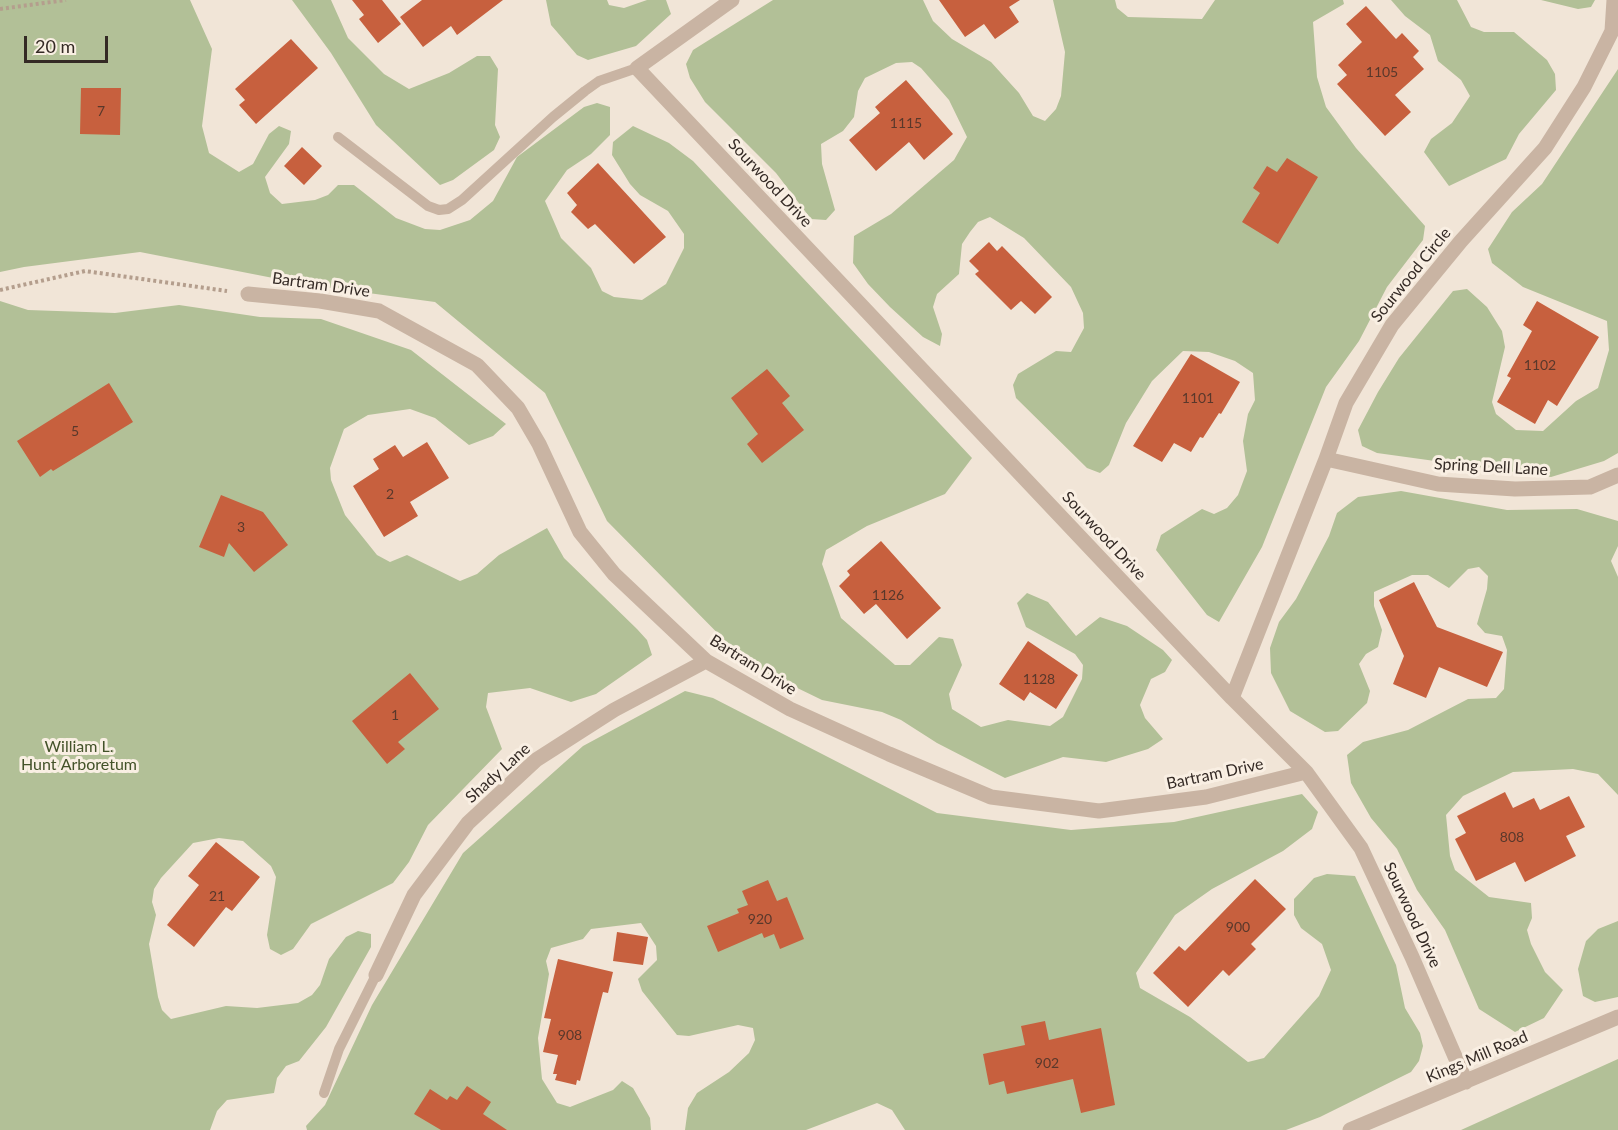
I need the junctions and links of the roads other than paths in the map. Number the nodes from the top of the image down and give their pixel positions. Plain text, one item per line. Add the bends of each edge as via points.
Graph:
1 (732, 0) edge
2 (1614, 0) edge
3 (637, 68) junction
4 (338, 137) dead end
5 (248, 294) road end
6 (1326, 459) junction
7 (1618, 475) edge
8 (706, 661) junction
9 (1232, 698) junction
10 (1306, 772) junction
11 (376, 975) joint
12 (1618, 1017) edge
13 (1466, 1082) junction
14 (324, 1093) dead end
15 (1350, 1130) edge

1 - 3 street
2 - 6 street, Sourwood Circle via 1612,31 1584,87 1545,148 1392,325 1346,403
3 - 4 lane via 599,81 585,91 448,209 428,206
3 - 9 street, Sourwood Drive
5 - 8 street, Bartram Drive via 379,311 477,365 518,408 580,532 614,574
6 - 7 street, Spring Dell Lane via 1438,484 1515,489 1590,487
6 - 9 street, Sourwood Circle
8 - 10 street, Bartram Drive via 790,709 992,797 1099,811 1206,797
8 - 11 street, Shady Lane via 614,710 536,760 468,823 414,895
9 - 10 street, Sourwood Drive
10 - 13 street, Sourwood Drive via 1361,848
11 - 14 lane via 339,1049
12 - 13 street, Kings Mill Road
13 - 15 street, Kings Mill Road

